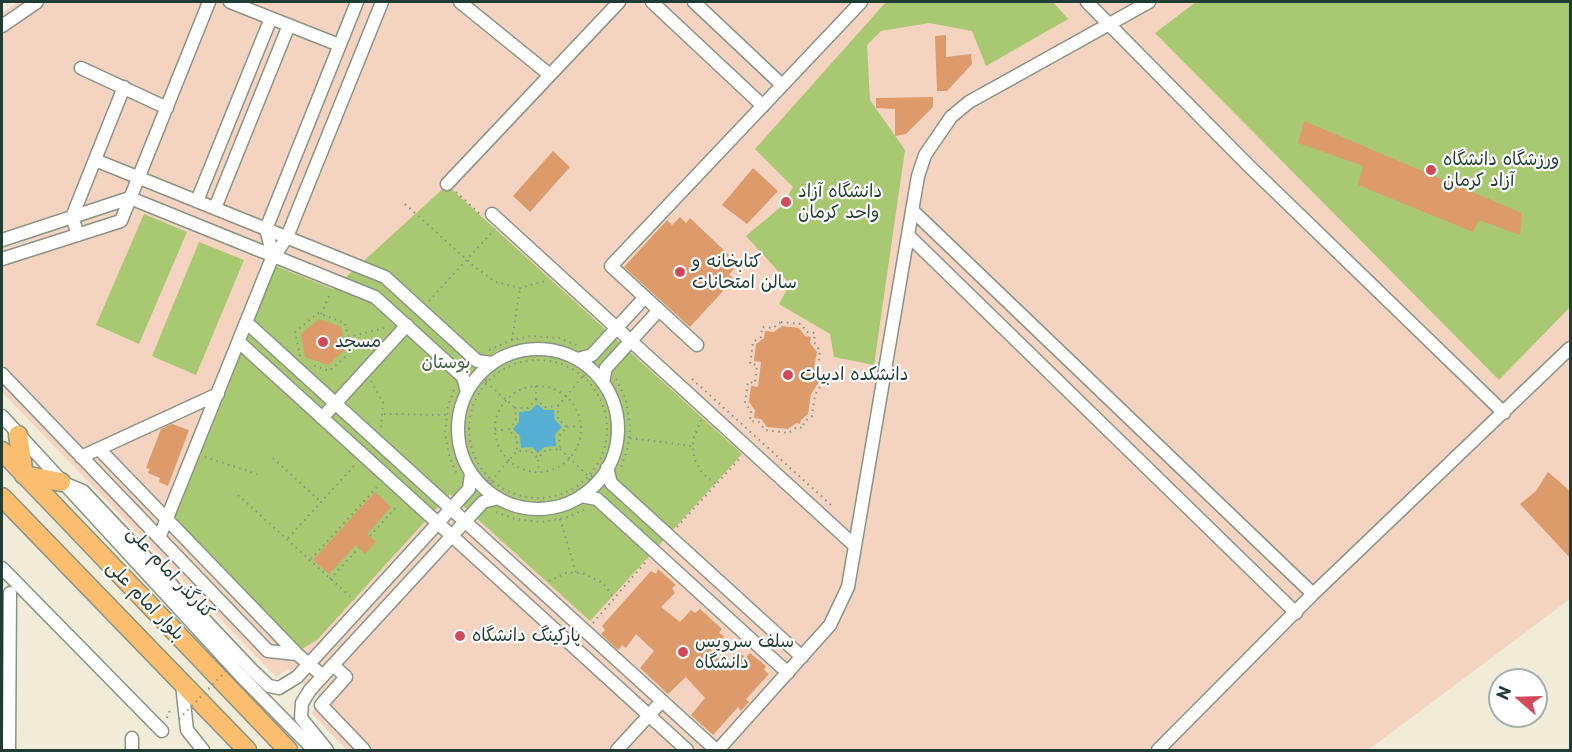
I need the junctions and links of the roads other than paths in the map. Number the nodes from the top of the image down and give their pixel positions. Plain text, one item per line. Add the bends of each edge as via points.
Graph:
1 (37, 2) edge
2 (209, 2) edge
3 (230, 2) edge
4 (357, 2) edge
5 (382, 2) edge
6 (460, 2) edge
7 (620, 2) edge
8 (652, 2) edge
9 (694, 2) edge
10 (861, 2) edge
11 (1087, 2) edge
12 (1149, 2) edge
13 (271, 18) junction
14 (1108, 24) junction
15 (289, 25) junction
16 (2, 26) edge
17 (339, 45) junction
18 (81, 68) dead end
19 (550, 75) junction
20 (782, 85) junction
21 (124, 87) junction
22 (763, 106) junction
23 (167, 108) junction
24 (95, 160) junction
25 (139, 178) junction
26 (447, 184) dead end
27 (130, 198) junction
28 (197, 201) junction
29 (215, 208) junction
30 (912, 210) junction
31 (492, 214) dead end
32 (72, 217) junction
33 (266, 229) junction
34 (78, 235) junction
35 (908, 235) junction
36 (287, 237) junction
37 (2, 240) edge
38 (273, 256) junction
39 (2, 259) edge
40 (645, 297) junction
41 (659, 310) junction
42 (246, 322) junction
43 (407, 325) junction
44 (617, 328) junction
45 (631, 341) junction
46 (238, 342) junction
47 (697, 345) dead end
48 (1570, 348) edge
49 (582, 360) junction
50 (486, 364) junction
51 (2, 374) edge
52 (602, 378) junction
53 (468, 385) junction
54 (218, 394) junction
55 (335, 403) junction
56 (1504, 413) junction
57 (2, 416) edge
58 (322, 418) junction
59 (18, 435) junction
60 (99, 449) junction
61 (2, 451) edge
62 (81, 457) junction
63 (606, 474) junction
64 (24, 475) junction
65 (473, 479) junction
66 (61, 482) junction
67 (588, 490) junction
68 (493, 493) junction
69 (2, 497) edge
70 (451, 509) junction
71 (167, 519) junction
72 (465, 521) junction
73 (438, 524) junction
74 (452, 536) junction
75 (159, 538) junction
76 (855, 546) junction
77 (2, 568) edge
78 (10, 593) dead end
79 (1313, 594) junction
80 (1296, 613) junction
81 (297, 654) junction
82 (802, 657) junction
83 (309, 664) junction
84 (333, 665) junction
85 (788, 673) junction
86 (323, 676) junction
87 (182, 684) junction
88 (5, 687) edge
89 (662, 701) junction
90 (649, 716) junction
91 (162, 731) dead end
92 (229, 733) junction
93 (9, 750) edge
94 (204, 750) edge
95 (240, 750) edge
96 (247, 750) edge
97 (288, 750) edge
98 (315, 750) edge
99 (327, 750) edge
100 (364, 750) edge
101 (617, 750) edge
102 (687, 750) edge
103 (717, 750) edge
104 (1158, 750) edge

1 - 16 street
2 - 23 street
3 - 13 street
4 - 17 street
5 - 36 street
6 - 19 street
7 - 19 street
8 - 22 street
9 - 20 street
10 - 20 street
11 - 14 street
12 - 14 street
13 - 15 street
13 - 28 street
14 - 30 street via 969,102 951,117 926,155
14 - 56 street
15 - 17 street
15 - 29 street
17 - 33 street
18 - 21 street
19 - 26 street
20 - 22 street
21 - 23 street
21 - 24 street
22 - 40 street via 611,266
23 - 25 street
24 - 25 street
24 - 32 street
25 - 27 street
25 - 28 street
27 - 32 street
27 - 34 street via 121,221
27 - 38 street
28 - 29 street
29 - 33 street
30 - 35 street
30 - 79 street
31 - 44 street
32 - 34 street
32 - 37 street
33 - 36 street
33 - 38 street
34 - 39 street
35 - 76 street
35 - 80 street
36 - 38 street
36 - 50 street via 385,276
38 - 42 street
38 - 43 street via 375,297
40 - 41 street
40 - 44 street
41 - 45 street
41 - 47 street
42 - 46 street
42 - 55 street
43 - 53 street
43 - 55 street
44 - 45 street
44 - 49 street via 592,356
45 - 52 street via 606,368
45 - 76 street
46 - 54 street
46 - 58 street
48 - 56 street
49 - 50 street via 538,348 514,352
49 - 52 street
50 - 53 street
51 - 62 street
52 - 63 street via 617,421 616,445
53 - 65 street via 460,408 458,434 463,459
54 - 60 street
54 - 71 street
55 - 58 street
55 - 70 street
56 - 79 street
57 - 59 street, کنارگذر امام علی
58 - 73 street
59 - 64 highway
59 - 66 street, کنارگذر امام علی
60 - 62 street
60 - 71 street
61 - 64 highway, بلوار امام علی
62 - 75 street
63 - 67 street
63 - 82 street via 611,483
64 - 66 highway
64 - 97 highway, بلوار امام علی
65 - 68 street
65 - 70 street
66 - 83 street via 83,491 269,686 279,688
66 - 98 street, کنارگذر امام علی
67 - 68 street via 565,504 540,509 522,507
67 - 85 street
68 - 72 street
69 - 87 highway, بلوار امام علی
70 - 72 street
70 - 73 street
71 - 75 street
71 - 81 street
72 - 74 street
72 - 89 street
73 - 74 street
73 - 83 street
74 - 84 street
74 - 90 street
75 - 81 street via 268,651
76 - 82 street via 848,587 830,626
77 - 91 street
78 - 88 street
79 - 80 street
80 - 104 street
81 - 83 street
82 - 85 street
83 - 86 street
84 - 86 street
84 - 100 street via 346,677 321,705
85 - 103 street
86 - 99 street via 303,703 301,718
87 - 92 highway, بلوار امام علی
87 - 94 street via 188,730
88 - 93 street
89 - 90 street
89 - 103 street
90 - 101 street
90 - 102 street
92 - 95 street
92 - 96 highway, بلوار امام علی

